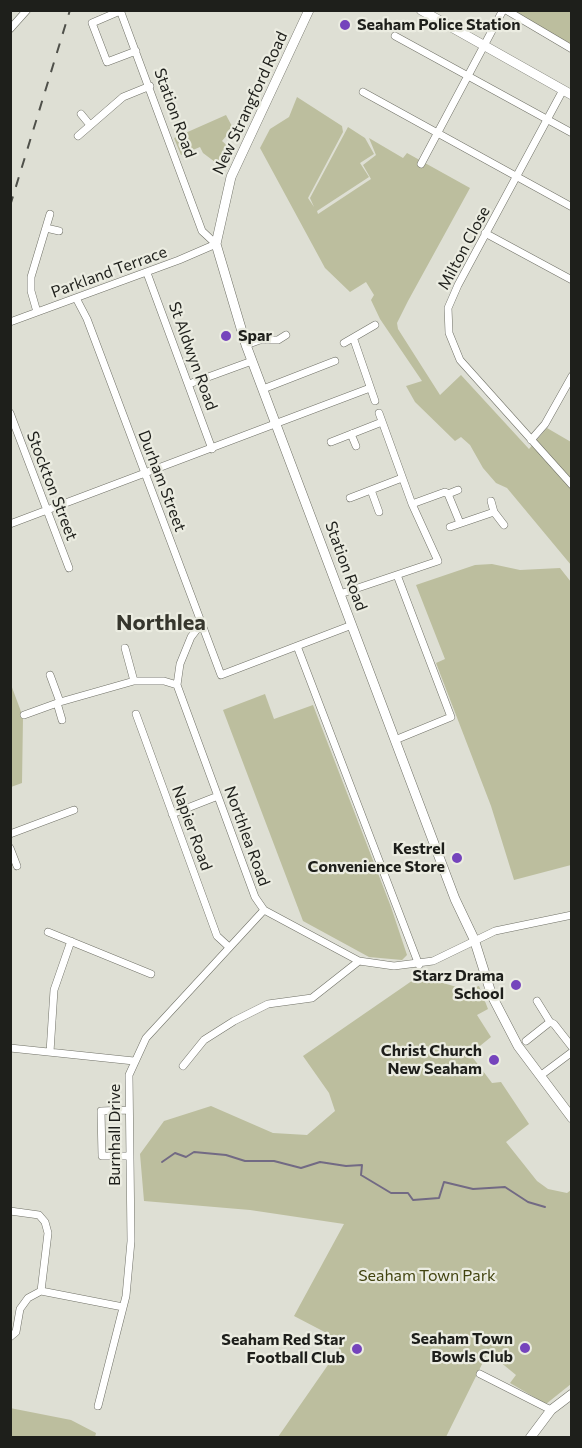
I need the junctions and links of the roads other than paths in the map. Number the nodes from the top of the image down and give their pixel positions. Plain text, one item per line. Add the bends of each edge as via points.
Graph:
1 (27, 10) edge
2 (309, 10) edge
3 (421, 10) edge
4 (505, 10) edge
5 (120, 11) edge
6 (10, 29) edge
7 (395, 36) dead end
8 (484, 46) junction
9 (572, 49) edge
10 (136, 51) junction
11 (468, 76) junction
12 (150, 86) junction
13 (363, 92) dead end
14 (567, 92) edge
15 (81, 114) dead end
16 (547, 118) junction
17 (90, 125) junction
18 (572, 132) edge
19 (437, 133) junction
20 (78, 136) dead end
21 (420, 164) dead end
22 (517, 176) junction
23 (572, 207) edge
24 (50, 214) dead end
25 (46, 228) junction
26 (59, 231) dead end
27 (485, 233) junction
28 (216, 244) junction
29 (147, 273) junction
30 (572, 280) edge
31 (76, 298) junction
32 (37, 312) junction
33 (10, 322) edge
34 (375, 325) dead end
35 (286, 335) dead end
36 (354, 340) junction
37 (345, 343) dead end
38 (246, 345) junction
39 (252, 361) junction
40 (335, 362) dead end
41 (572, 376) edge
42 (189, 384) junction
43 (370, 388) junction
44 (262, 389) junction
45 (375, 401) dead end
46 (10, 413) edge
47 (379, 413) dead end
48 (382, 422) junction
49 (276, 424) junction
50 (351, 434) junction
51 (531, 440) junction
52 (331, 442) dead end
53 (356, 446) dead end
54 (212, 449) junction
55 (144, 474) junction
56 (402, 478) junction
57 (572, 485) edge
58 (371, 490) junction
59 (459, 490) dead end
60 (448, 494) junction
61 (350, 498) dead end
62 (491, 501) dead end
63 (412, 504) junction
64 (47, 511) junction
65 (380, 512) dead end
66 (494, 512) junction
67 (460, 523) junction
68 (10, 524) edge
69 (504, 525) dead end
70 (450, 527) dead end
71 (69, 568) dead end
72 (397, 575) junction
73 (340, 594) junction
74 (201, 624) junction
75 (352, 625) junction
76 (297, 646) junction
77 (125, 648) dead end
78 (50, 675) dead end
79 (134, 681) junction
80 (177, 685) junction
81 (58, 702) junction
82 (136, 714) dead end
83 (24, 715) dead end
84 (62, 720) dead end
85 (395, 740) junction
86 (218, 796) junction
87 (74, 810) dead end
88 (172, 814) junction
89 (10, 834) edge
90 (10, 848) edge
91 (17, 866) dead end
92 (264, 910) junction
93 (572, 915) edge
94 (48, 932) dead end
95 (474, 939) junction
96 (71, 941) junction
97 (229, 947) junction
98 (359, 961) junction
99 (419, 965) junction
100 (151, 974) dead end
101 (537, 1001) dead end
102 (550, 1022) junction
103 (526, 1041) dead end
104 (572, 1047) edge
105 (10, 1048) edge
106 (50, 1052) junction
107 (572, 1052) edge
108 (134, 1061) junction
109 (183, 1066) dead end
110 (540, 1076) junction
111 (128, 1110) junction
112 (572, 1118) edge
113 (129, 1156) junction
114 (10, 1211) edge
115 (41, 1291) junction
116 (123, 1307) junction
117 (10, 1337) edge
118 (480, 1374) dead end
119 (572, 1394) edge
120 (98, 1406) dead end
121 (551, 1410) junction
122 (532, 1437) edge

1 - 6 street
2 - 28 main road, New Strangford Road via 231,177
3 - 8 main road
4 - 8 street
4 - 9 street
5 - 10 street, Station Road
5 - 10 street via 92,23 107,62
7 - 11 street
8 - 11 street
8 - 14 main road
10 - 12 street, Station Road
11 - 16 street
11 - 19 street
12 - 17 street via 123,97
12 - 28 street, Station Road via 202,231
13 - 19 street
14 - 16 street, Milton Close
15 - 17 street
16 - 18 street
16 - 22 street, Milton Close
17 - 20 street
19 - 21 street
19 - 22 street
22 - 23 street
22 - 27 street, Milton Close
24 - 25 street
25 - 26 street
25 - 32 street via 31,277
27 - 30 street
27 - 51 street, Milton Close via 448,308 448,333 460,360
28 - 29 street, Parkland Terrace
28 - 38 main road, Station Road
29 - 31 street, Parkland Terrace
29 - 42 street, St Aldwyn Road
31 - 32 street, Parkland Terrace
31 - 55 street, Durham Street
32 - 33 street, Parkland Terrace
34 - 36 street
35 - 38 street
36 - 37 street
36 - 43 street
38 - 39 main road, Station Road
39 - 42 street
39 - 44 main road, Station Road
40 - 44 street
41 - 51 street via 545,424
42 - 54 street, St Aldwyn Road
43 - 45 street
43 - 49 street
44 - 49 main road, Station Road
46 - 64 street, Stockton Street
47 - 48 street
48 - 50 street
48 - 56 street
49 - 54 street
49 - 73 main road, Station Road
50 - 52 street
50 - 53 street
51 - 57 street, Milton Close
54 - 55 street
55 - 64 street
55 - 74 street, Durham Street
56 - 58 street
56 - 63 street
58 - 61 street
58 - 65 street
59 - 60 street
60 - 63 street via 441,492
60 - 67 street
62 - 66 street
63 - 72 street via 438,561
64 - 68 street
64 - 71 street, Stockton Street
66 - 67 street
66 - 69 street
67 - 70 street
72 - 73 street
72 - 85 street via 451,717
73 - 75 main road, Station Road
74 - 76 street, Durham Street via 221,675
74 - 80 street via 180,664
75 - 76 street
75 - 85 main road, Station Road
76 - 99 street
77 - 79 street
78 - 81 street
79 - 80 street
79 - 81 street
80 - 86 street, Northlea Road
81 - 83 street
81 - 84 street
82 - 88 street, Napier Road
85 - 95 main road, Station Road
86 - 88 street
86 - 92 street, Northlea Road via 255,897
87 - 89 street
88 - 97 street, Napier Road via 217,936
90 - 91 street
92 - 97 street, Burnhall Drive
92 - 98 street, Northlea Road
93 - 95 street, Northlea Road
94 - 96 street
95 - 99 street, Northlea Road
95 - 110 main road, Station Road via 497,1010
96 - 100 street
96 - 106 street via 54,990
97 - 108 street, Burnhall Drive via 146,1038
98 - 99 street, Northlea Road
98 - 109 street via 312,998 268,1004 234,1020 204,1040
101 - 102 street
102 - 103 street
102 - 104 street
105 - 106 street
106 - 108 street
107 - 110 street
108 - 111 street, Burnhall Drive via 129,1075
110 - 112 main road, Station Road
111 - 113 street, Burnhall Drive
111 - 113 street via 100,1111 102,1156
113 - 116 street, Burnhall Drive via 131,1241
114 - 115 street via 39,1215 45,1222 48,1233
115 - 116 street
115 - 117 street via 28,1298 20,1309 16,1332
116 - 120 street, Burnhall Drive
118 - 121 street
119 - 121 main road
121 - 122 main road

